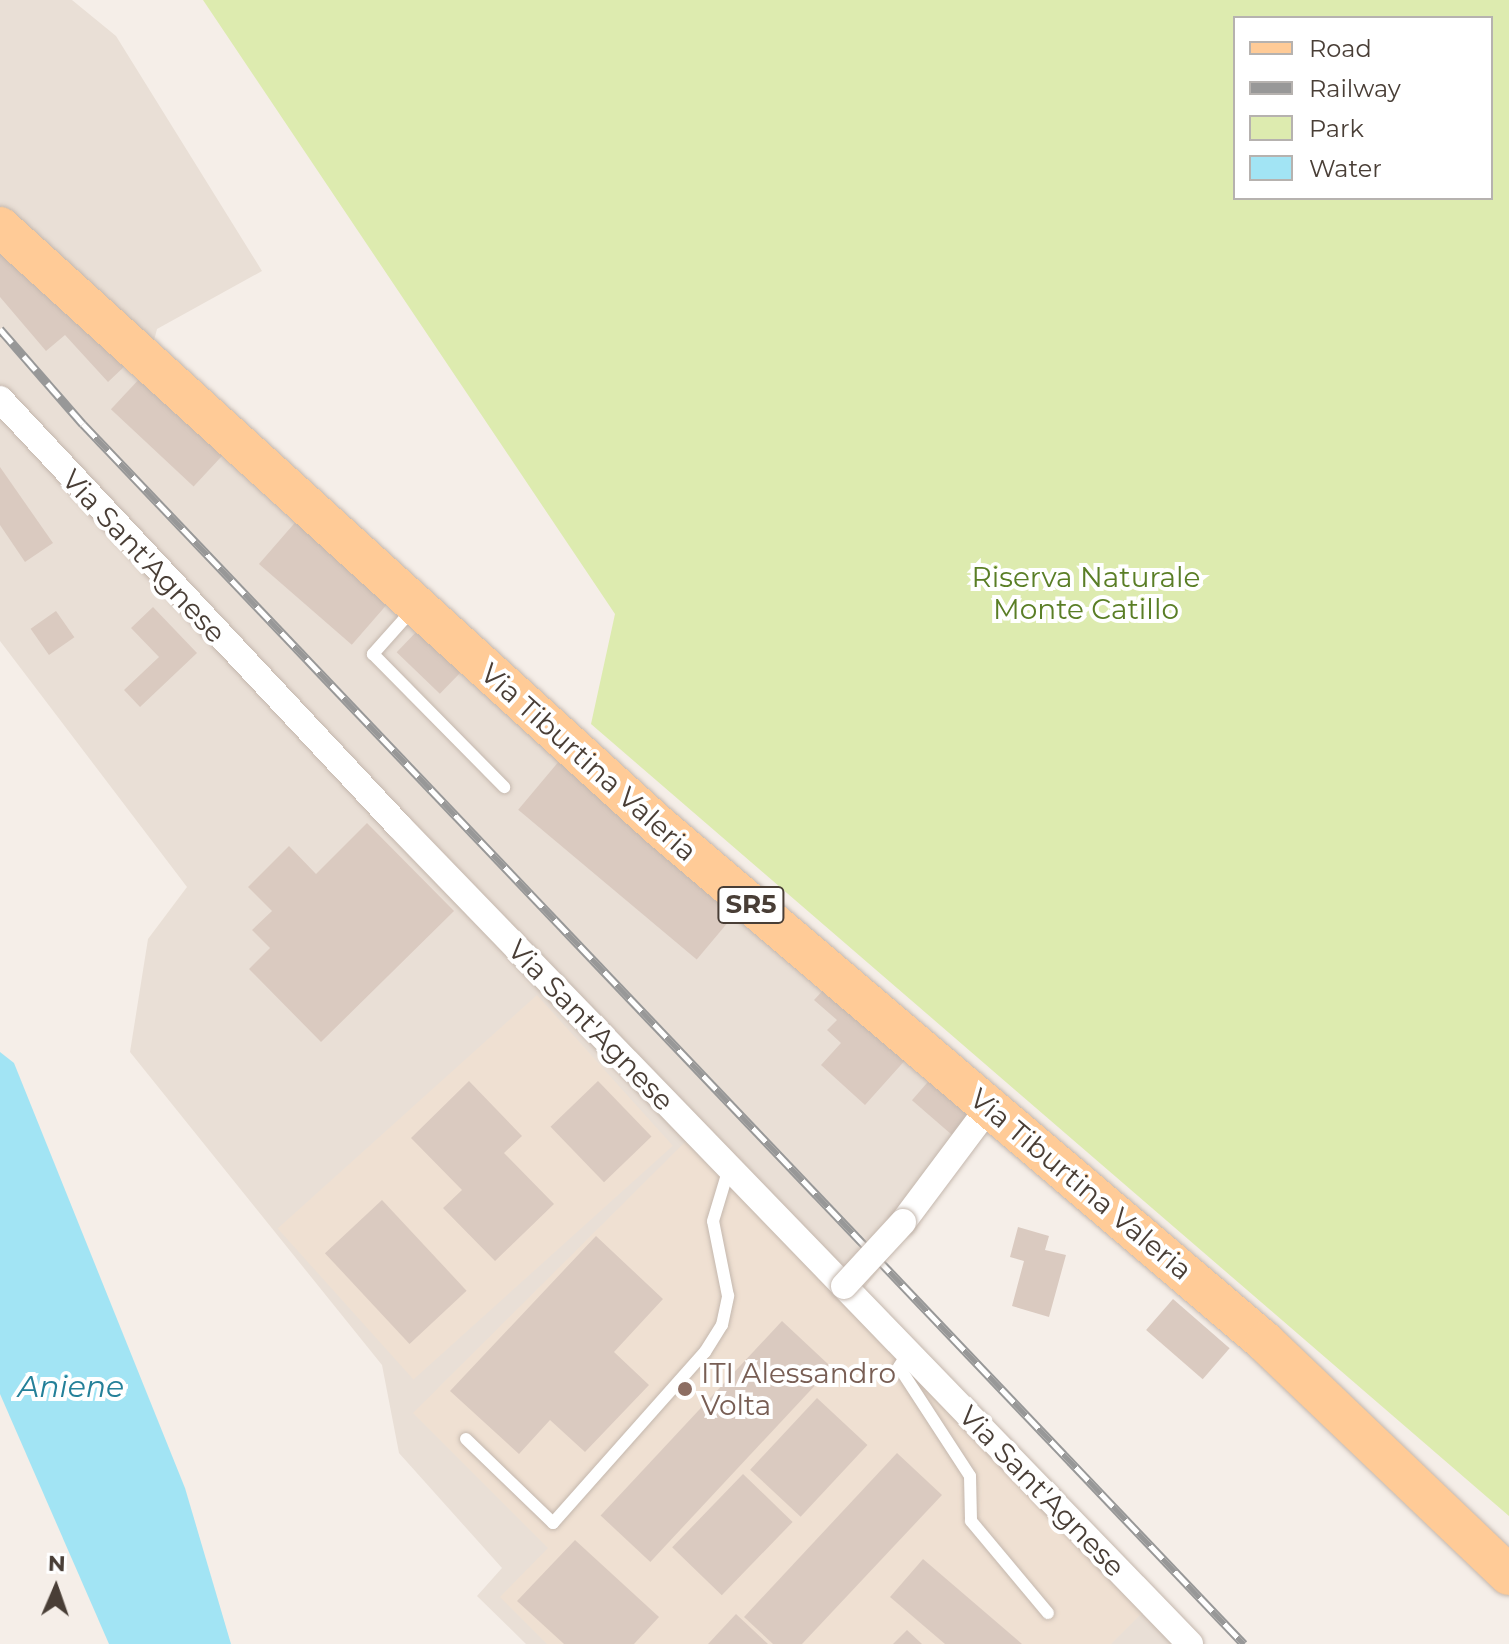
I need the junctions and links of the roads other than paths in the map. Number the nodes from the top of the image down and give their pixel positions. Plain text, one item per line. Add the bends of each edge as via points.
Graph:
1 (0, 227) edge
2 (0, 399) edge
3 (416, 606) junction
4 (504, 787) dead end
5 (989, 1107) junction
6 (729, 1168) junction
7 (844, 1286) junction
8 (908, 1353) junction
9 (466, 1439) dead end
10 (1509, 1575) edge
11 (1048, 1613) dead end
12 (1190, 1644) edge

1 - 3 main road, Via Tiburtina Valeria / SR5
2 - 6 street, Via Sant'Agnese via 323,746
3 - 4 lane via 373,654
3 - 5 main road, Via Tiburtina Valeria / SR5 via 659,826
5 - 7 street, bridge via 903,1222
5 - 10 main road, Via Tiburtina Valeria / SR5 via 1300,1373
6 - 7 street, Via Sant'Agnese
6 - 9 lane via 713,1221 728,1296 722,1325 705,1352 553,1523
7 - 8 street, Via Sant'Agnese
8 - 11 lane via 899,1367 970,1476 971,1521
8 - 12 street, Via Sant'Agnese

